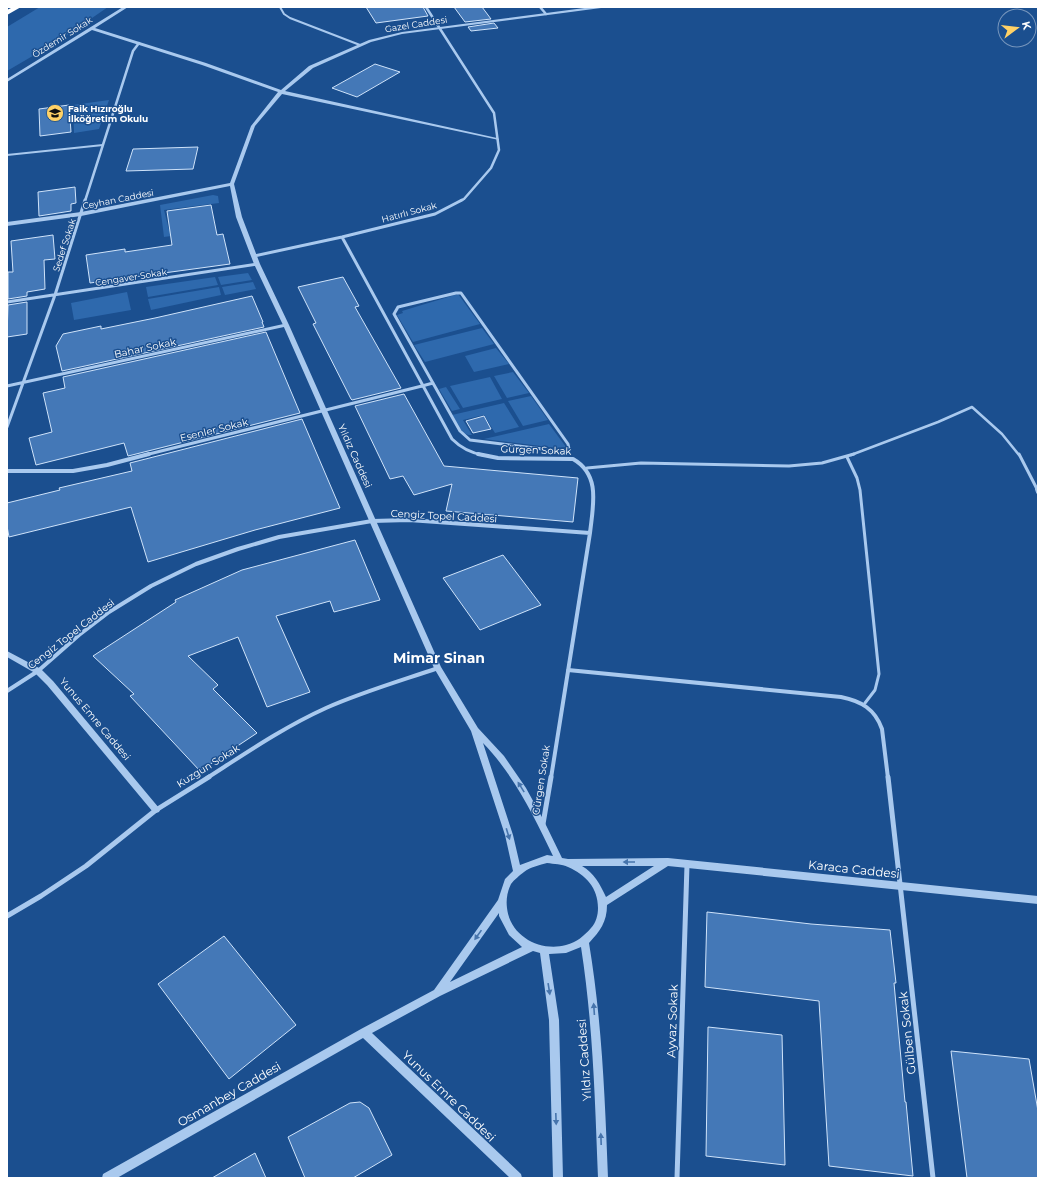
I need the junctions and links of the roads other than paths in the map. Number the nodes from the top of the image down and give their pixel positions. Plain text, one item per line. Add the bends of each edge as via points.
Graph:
1 (18, 7) edge
2 (126, 7) edge
3 (280, 7) edge
4 (426, 7) edge
5 (540, 7) edge
6 (601, 7) edge
7 (7, 13) edge
8 (546, 14) junction
9 (91, 28) junction
10 (439, 28) junction
11 (139, 43) junction
12 (360, 45) junction
13 (7, 81) edge
14 (281, 92) junction
15 (496, 138) junction
16 (103, 145) junction
17 (7, 155) edge
18 (232, 184) junction
19 (81, 214) junction
20 (7, 224) edge
21 (342, 237) junction
22 (254, 256) junction
23 (257, 264) junction
24 (55, 295) junction
25 (7, 302) edge
26 (286, 325) junction
27 (23, 382) junction
28 (433, 383) junction
29 (7, 386) edge
30 (422, 386) junction
31 (324, 412) junction
32 (7, 427) edge
33 (847, 457) junction
34 (587, 468) junction
35 (7, 471) edge
36 (1038, 490) edge
37 (372, 521) junction
38 (590, 533) junction
39 (7, 654) edge
40 (438, 668) junction
41 (568, 670) junction
42 (38, 671) junction
43 (7, 691) edge
44 (865, 703) junction
45 (475, 730) junction
46 (156, 810) junction
47 (543, 824) junction
48 (558, 859) junction
49 (570, 862) junction
50 (668, 862) junction
51 (687, 865) junction
52 (517, 871) junction
53 (901, 885) junction
54 (1038, 900) edge
55 (501, 903) junction
56 (603, 903) junction
57 (7, 916) edge
58 (584, 941) junction
59 (531, 946) junction
60 (544, 950) junction
61 (437, 993) junction
62 (364, 1032) junction
63 (107, 1178) edge
64 (517, 1178) edge
65 (558, 1178) edge
66 (603, 1178) edge
67 (677, 1178) edge
68 (933, 1178) edge

1 - 7 highway
2 - 9 street, Özdemir Sokak
3 - 12 lane via 290,18
4 - 10 street, Hatırlı Sokak
5 - 8 street
6 - 8 street, Gazel Caddesi
8 - 10 street, Gazel Caddesi
9 - 11 street
9 - 13 street, Özdemir Sokak
10 - 12 street, Gazel Caddesi via 402,33
10 - 15 street, Hatırlı Sokak via 494,113
11 - 14 street
11 - 16 street, Sedef Sokak via 133,51
12 - 14 street, Gazel Caddesi via 311,67
14 - 15 street
14 - 18 street, Gazel Caddesi via 253,126
15 - 21 street, Hatırlı Sokak via 500,150 491,168 464,199 435,214
16 - 17 lane
16 - 19 street, Sedef Sokak
18 - 19 street, Ceyhan Caddesi
18 - 22 street, Yıldız Caddesi via 239,217
19 - 20 street, Ceyhan Caddesi
19 - 24 street, Sedef Sokak
21 - 22 street, Hatırlı Sokak
21 - 30 street, Gürgen Sokak
22 - 23 street, Yıldız Caddesi
23 - 24 street, Cengaver Sokak
23 - 26 street, Yıldız Caddesi
24 - 25 street, Cengaver Sokak
24 - 27 street, Sedef Sokak
26 - 27 street, Bahar Sokak
26 - 31 street, Yıldız Caddesi
27 - 29 street, Bahar Sokak
27 - 32 street, Sedef Sokak
28 - 28 street via 394,311 461,293 568,444 569,449 551,450 466,438
28 - 30 street
30 - 31 street, Esenler Sokak
30 - 34 street, Gürgen Sokak via 444,427 460,447 475,454 498,458 573,459
31 - 35 street, Esenler Sokak via 90,468 56,472
31 - 37 street, Yıldız Caddesi
33 - 34 lane via 822,463 789,466 641,463
33 - 36 lane via 972,407 1012,444 1030,470
33 - 44 lane via 860,490 879,674 875,692
34 - 38 street, Gürgen Sokak via 593,486
37 - 38 street, Cengiz Topel Caddesi via 409,520
37 - 40 street, Yıldız Caddesi
37 - 42 street, Cengiz Topel Caddesi via 279,537 196,564 151,586 109,612
38 - 41 street, Gürgen Sokak
39 - 42 street, Yunus Emre Caddesi
40 - 45 street, Yıldız Caddesi
40 - 46 street, Kuzgun Sokak via 349,698 307,716
41 - 44 street via 841,697
41 - 47 street, Gürgen Sokak
42 - 43 street, Cengiz Topel Caddesi
42 - 46 street, Yunus Emre Caddesi
44 - 53 street, Gülben Sokak via 877,715 882,729
47 -> 45 street, Yıldız Caddesi via 504,761
45 -> 52 street, Yıldız Caddesi via 509,835
46 - 57 street, Kuzgun Sokak via 86,866
47 - 48 street, Yıldız Caddesi
48 - 49 street
48 - 52 street via 536,861
50 -> 49 street, Karaca Caddesi
49 - 56 street via 597,882
50 - 51 street, Karaca Caddesi
50 - 56 street
51 - 53 street, Karaca Caddesi
51 - 67 street, Ayvaz Sokak
52 - 55 street via 506,885
53 - 54 street, Karaca Caddesi
53 - 68 street, Gülben Sokak
55 - 59 street via 503,916 509,928 518,939
55 -> 61 street
56 - 58 street via 599,924 593,934
58 - 60 street via 565,950
66 -> 58 street, Yıldız Caddesi via 592,980
59 - 60 street
59 - 61 street
60 -> 65 street via 554,1020
61 - 62 street
62 - 63 street, Osmanbey Caddesi
62 - 64 street, Yunus Emre Caddesi

